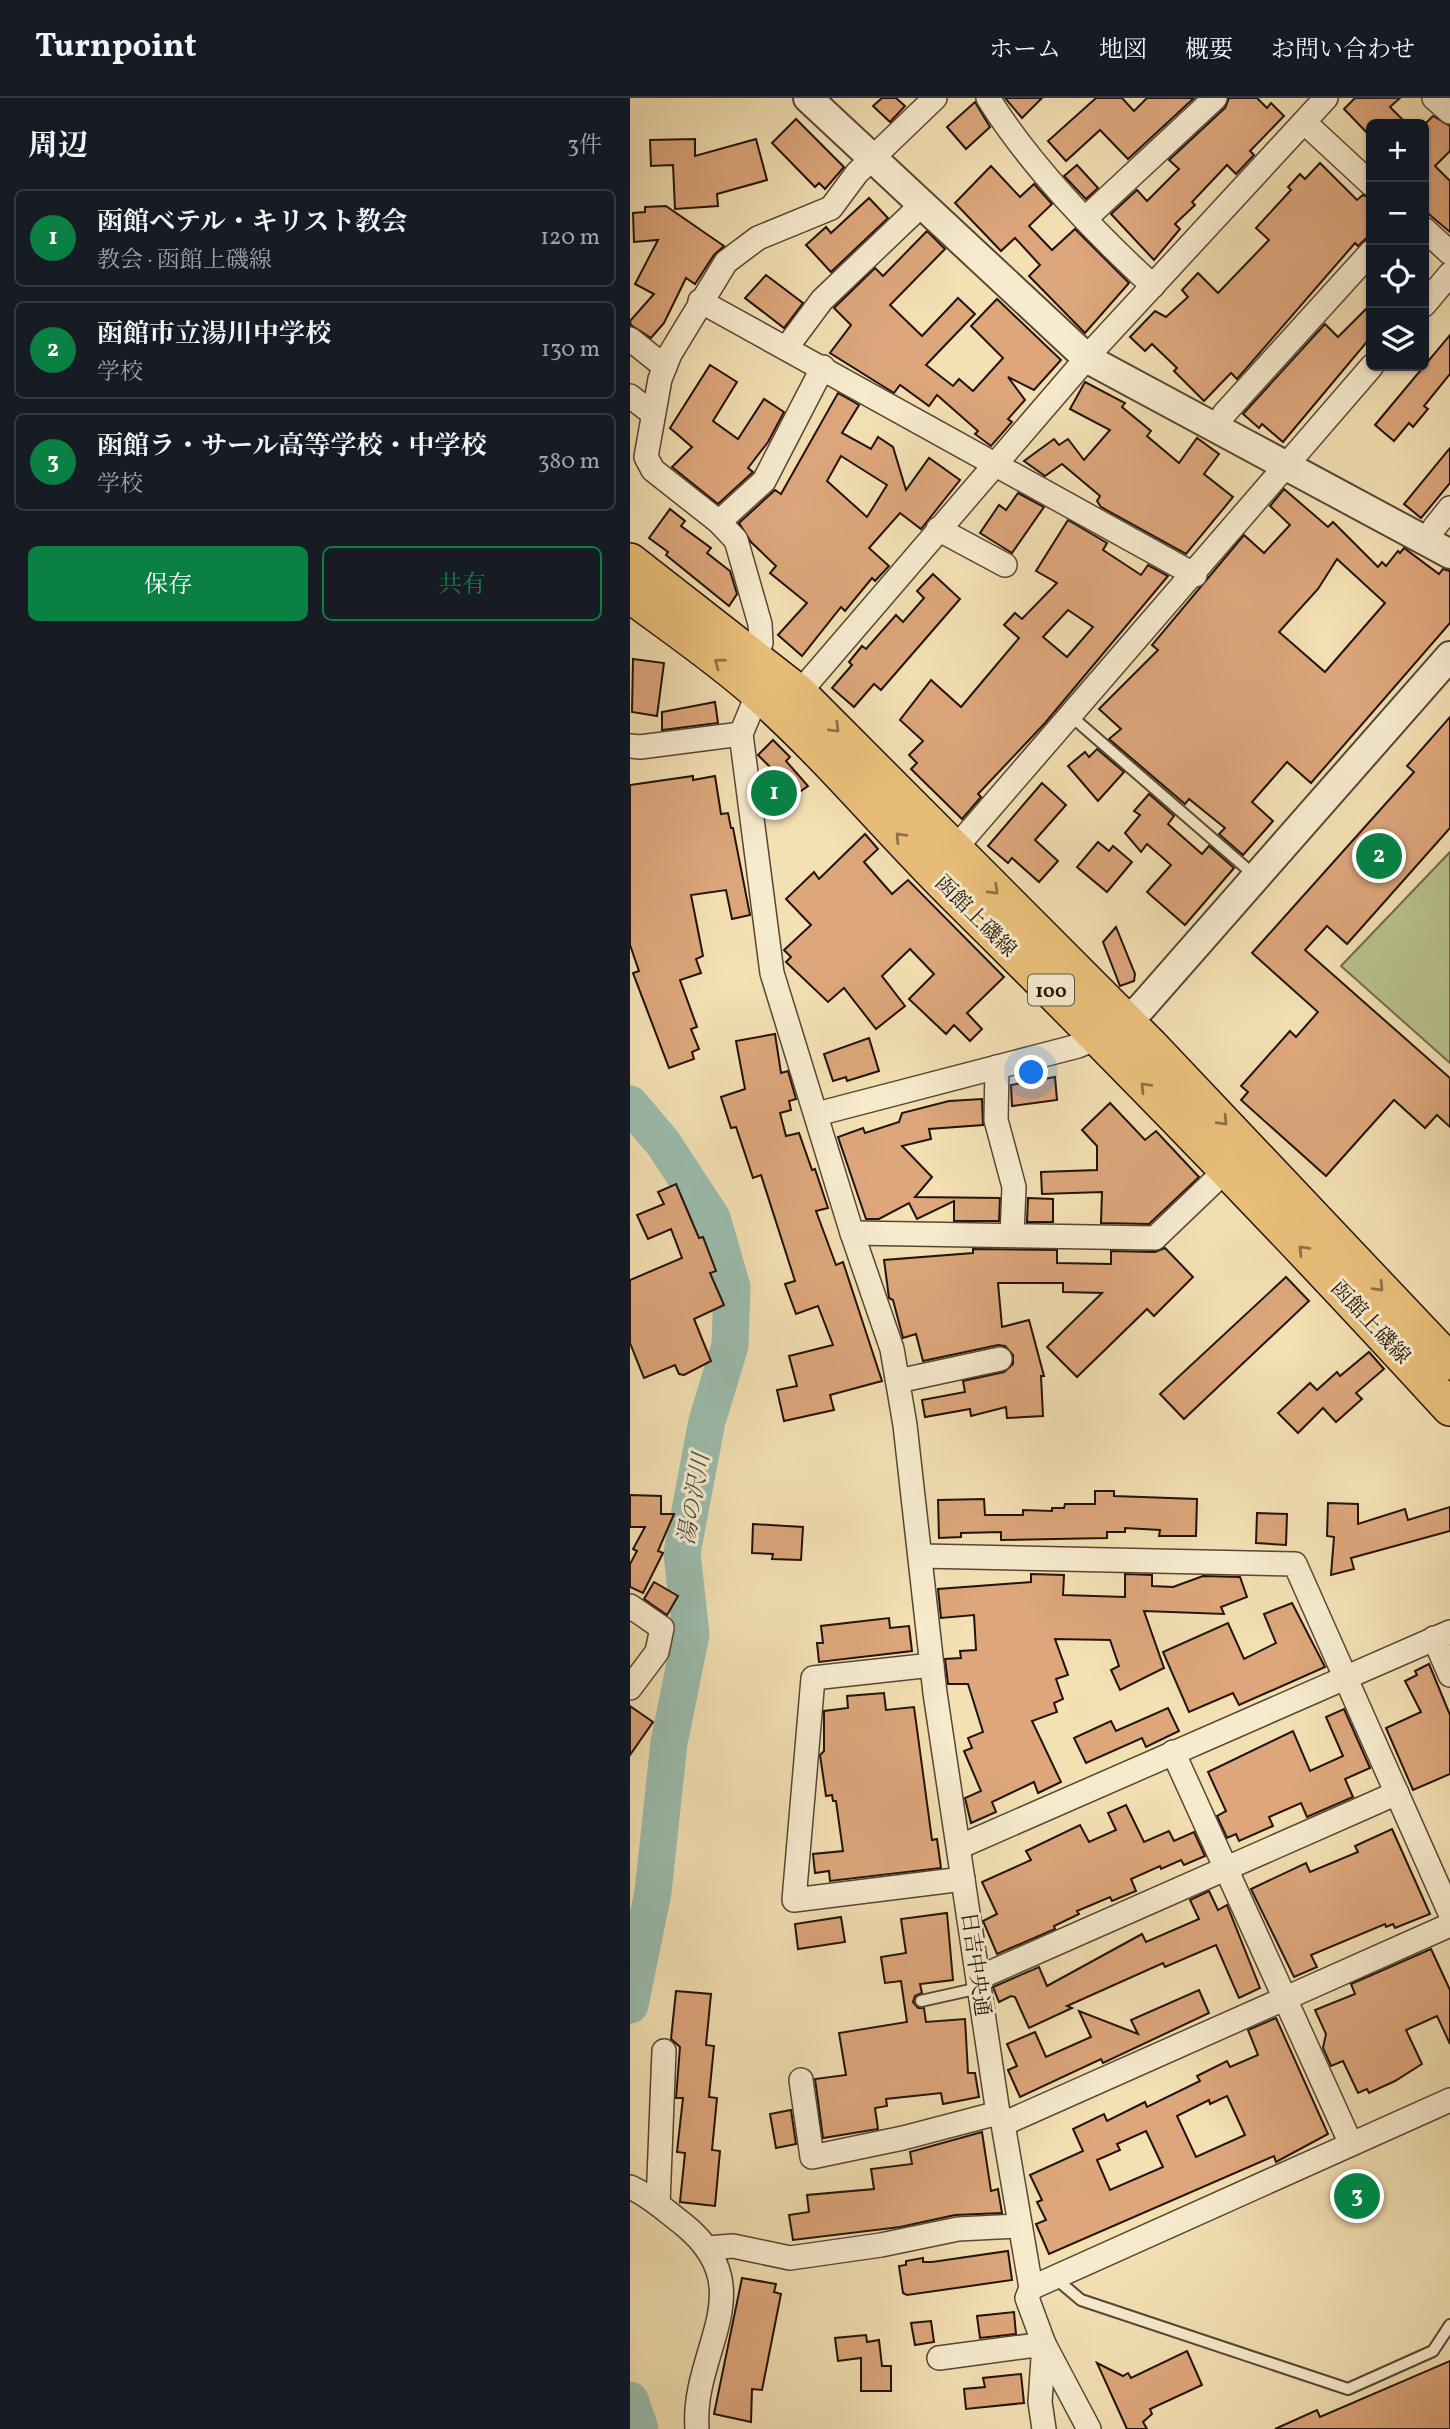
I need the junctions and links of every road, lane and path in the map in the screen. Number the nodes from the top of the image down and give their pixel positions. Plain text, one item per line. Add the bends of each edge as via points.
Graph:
1 (808, 98) edge
2 (936, 98) edge
3 (988, 98) edge
4 (1215, 98) edge
5 (1434, 98) edge
6 (1311, 107) edge
7 (1450, 112) edge
8 (872, 159) junction
9 (1369, 182) edge
10 (912, 214) dead end
11 (1086, 218) junction
12 (1429, 234) edge
13 (1450, 253) edge
14 (1366, 258) edge
15 (1450, 274) edge
16 (1153, 286) junction
17 (1429, 299) edge
18 (700, 301) junction
19 (630, 339) edge
20 (787, 347) junction
21 (1088, 359) junction
22 (665, 367) junction
23 (823, 367) junction
24 (1368, 371) edge
25 (630, 396) edge
26 (652, 413) junction
27 (1224, 414) dead end
28 (994, 464) junction
29 (1288, 464) junction
30 (1450, 508) edge
31 (719, 522) junction
32 (1434, 528) dead end
33 (938, 529) junction
34 (1450, 554) edge
35 (630, 561) edge
36 (1005, 565) dead end
37 (1195, 575) junction
38 (630, 595) edge
39 (1450, 656) edge
40 (757, 657) junction
41 (799, 692) junction
42 (758, 693) junction
43 (1072, 717) junction
44 (741, 734) junction
45 (630, 746) edge
46 (943, 862) junction
47 (1245, 867) dead end
48 (1112, 1028) junction
49 (997, 1067) junction
50 (817, 1114) junction
51 (1226, 1170) junction
52 (852, 1233) junction
53 (1012, 1235) junction
54 (1000, 1359) dead end
55 (1450, 1362) edge
56 (898, 1381) junction
57 (1450, 1408) edge
58 (921, 1556) junction
59 (630, 1606) edge
60 (1442, 1635) edge
61 (932, 1665) junction
62 (1450, 1675) edge
63 (1346, 1677) junction
64 (630, 1688) edge
65 (1173, 1752) junction
66 (1397, 1793) junction
67 (959, 1847) junction
68 (1227, 1868) junction
69 (964, 1879) junction
70 (1450, 1913) edge
71 (1450, 1925) edge
72 (978, 1983) junction
73 (1286, 1997) junction
74 (921, 2001) dead end
75 (664, 2051) dead end
76 (801, 2080) dead end
77 (1450, 2100) edge
78 (1001, 2118) junction
79 (1351, 2144) junction
80 (630, 2188) edge
81 (658, 2204) junction
82 (1020, 2226) junction
83 (708, 2248) junction
84 (1055, 2278) junction
85 (1031, 2288) junction
86 (1450, 2325) edge
87 (1044, 2344) junction
88 (939, 2358) dead end
89 (697, 2429) edge
90 (1044, 2429) edge
91 (1089, 2429) edge

1 - 8 street
2 - 8 street
3 - 11 street
4 - 11 street
5 - 7 street
6 - 9 street
6 - 16 street
8 - 18 street via 824,214 758,238 726,262
8 - 21 street
10 - 20 street via 822,300
11 - 16 street
12 - 13 street
14 - 27 street
15 - 17 street
16 - 21 street
18 - 20 street
18 - 22 street
19 - 22 street
20 - 23 street
21 - 28 street
21 - 29 street
22 - 26 street
23 - 28 street
23 - 31 street via 764,481
24 - 29 street
25 - 26 street
26 - 31 street via 649,465
28 - 33 street
28 - 37 street
29 - 34 street
29 - 37 street
30 - 32 street
31 - 40 street via 739,546 760,624
33 - 36 street
33 - 41 street
35 - 40 main road, 函館上磯線 / 100
37 - 43 street
42 -> 38 main road, 函館上磯線 / 100
39 - 48 street via 1141,1008
40 - 41 main road, 函館上磯線 / 100
41 -> 46 main road, 函館上磯線 / 100 via 900,792
42 - 44 street
46 -> 42 main road, 函館上磯線 / 100 via 845,778
43 - 46 street
43 - 47 lane
44 - 45 street
44 - 50 street, 日吉中央通 via 772,973
46 - 48 main road, 函館上磯線 / 100
48 - 49 street
51 -> 48 main road, 函館上磯線 / 100
48 -> 55 main road, 函館上磯線 / 100
49 - 50 street
49 - 53 street via 996,1120 1014,1187
50 - 52 street, 日吉中央通
51 - 53 street via 1155,1238
57 -> 51 main road, 函館上磯線 / 100
52 - 53 street
52 - 56 street, 日吉中央通 via 892,1349
54 - 56 street
56 - 58 street, 日吉中央通
58 - 61 street, 日吉中央通
58 - 63 street via 1295,1564
59 - 64 street via 662,1628 657,1652
60 - 62 street
60 - 63 street
61 - 67 street, 日吉中央通
61 - 69 street via 813,1678 794,1900
63 - 65 street
63 - 66 street
65 - 67 street
65 - 68 street
66 - 68 street
66 - 70 street
67 - 69 street, 日吉中央通
68 - 72 street
68 - 73 street
69 - 72 street, 日吉中央通
71 - 73 street
72 - 74 lane
72 - 78 street, 日吉中央通
73 - 78 street
73 - 79 street
75 - 81 street
76 - 78 street via 813,2157
77 - 79 street
78 - 82 street, 日吉中央通
79 - 84 street
80 - 81 street
81 - 83 street
82 - 83 street via 958,2229 790,2258 733,2246
82 - 85 street, 日吉中央通
83 - 89 street via 718,2265 723,2294
84 - 85 street
84 - 86 lane via 1081,2300 1348,2389 1433,2351
85 - 87 street, 日吉中央通 via 1027,2298
87 - 88 street
87 - 90 street via 1040,2402
87 - 91 street, 日吉中央通

